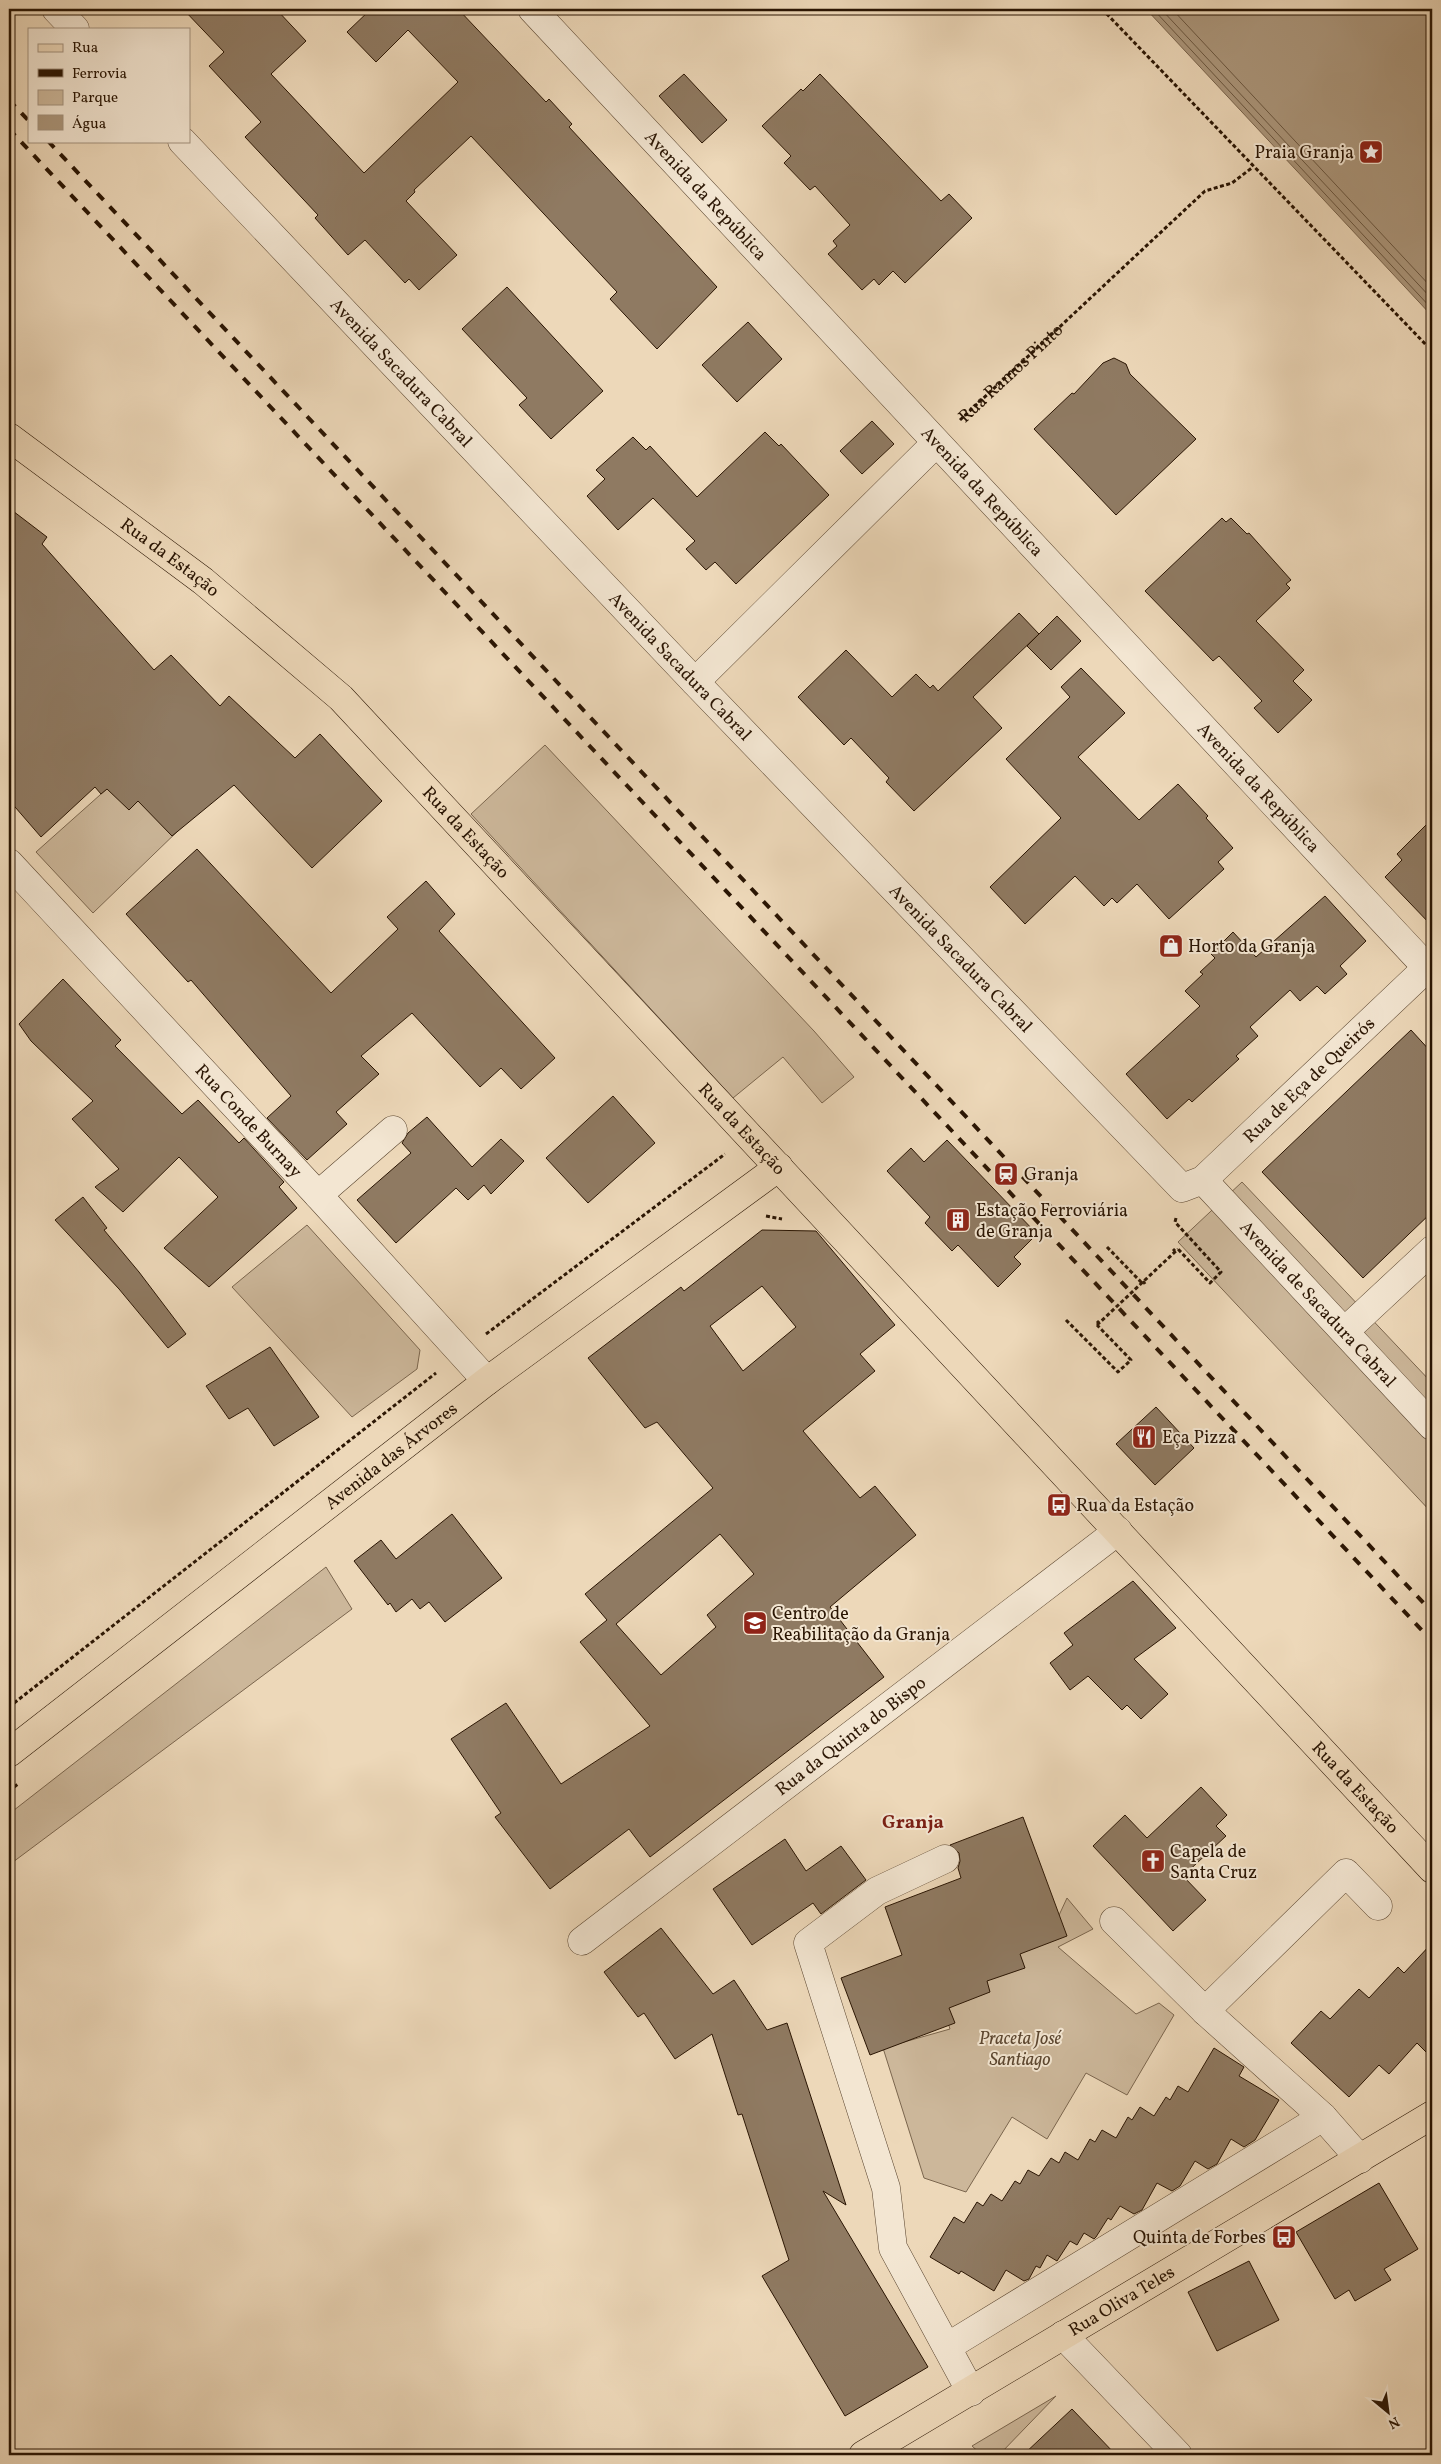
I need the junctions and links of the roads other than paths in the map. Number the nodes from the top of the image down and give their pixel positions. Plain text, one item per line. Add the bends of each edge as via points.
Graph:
1 (56, 9) edge
2 (532, 9) edge
3 (74, 28) edge
4 (183, 142) edge
5 (9, 437) edge
6 (936, 443) junction
7 (695, 682) junction
8 (9, 864) edge
9 (1431, 968) edge
10 (393, 1130) dead end
11 (779, 1168) junction
12 (1193, 1184) junction
13 (318, 1195) junction
14 (1432, 1250) edge
15 (1345, 1331) junction
16 (486, 1381) junction
17 (1432, 1426) edge
18 (1118, 1531) junction
19 (9, 1753) edge
20 (945, 1859) dead end
21 (1432, 1869) edge
22 (1378, 1906) dead end
23 (1114, 1921) dead end
24 (582, 1941) dead end
25 (1205, 2011) junction
26 (1432, 2115) edge
27 (1323, 2117) junction
28 (1360, 2159) junction
29 (1063, 2335) junction
30 (947, 2347) junction
31 (971, 2392) junction
32 (863, 2455) edge
33 (1178, 2455) edge

1 - 3 street
2 - 6 street, Avenida da República
4 - 7 street, Avenida Sacadura Cabral
5 - 11 main road, Rua da Estação via 203,581 341,698
6 - 7 street
6 - 9 street, Avenida da República
7 - 12 street, Avenida Sacadura Cabral
8 - 13 street, Rua Conde Burnay
9 - 12 street, Rua de Eça de Queirós
10 - 13 street
11 - 16 main road, Avenida das Árvores
11 - 18 main road, Rua da Estação
12 - 15 street, Avenida de Sacadura Cabral
13 - 16 street, Rua Conde Burnay
14 - 15 street
15 - 17 street, Avenida de Sacadura Cabral
16 - 19 main road, Avenida das Árvores
18 - 21 main road, Rua da Estação
18 - 24 street, Rua da Quinta do Bispo
20 - 30 street via 877,1891 808,1944 886,2188 893,2248
22 - 25 street via 1346,1873
23 - 25 street
25 - 27 street
26 - 28 main road, Rua Oliva Teles
27 - 28 street
27 - 30 street
28 - 29 main road, Rua Oliva Teles
29 - 31 main road, Rua Oliva Teles
29 - 33 street
30 - 31 street
31 - 32 main road, Rua Oliva Teles

